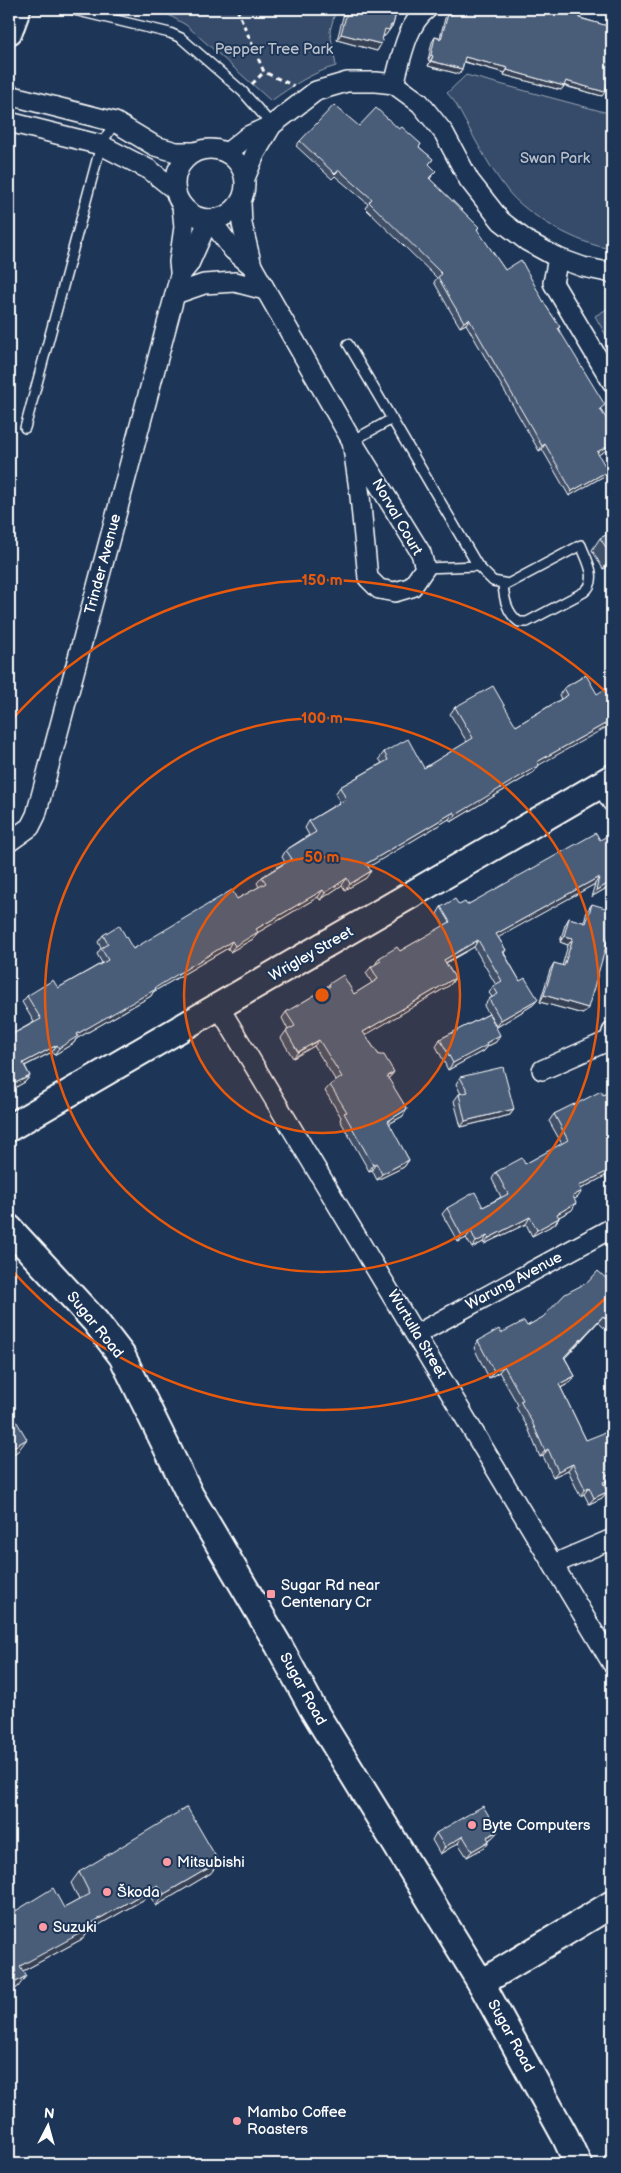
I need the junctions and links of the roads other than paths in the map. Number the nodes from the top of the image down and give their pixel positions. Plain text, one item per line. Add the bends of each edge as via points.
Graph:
1 (17, 9) edge
2 (427, 9) edge
3 (74, 10) edge
4 (9, 31) edge
5 (394, 84) junction
6 (9, 95) edge
7 (9, 122) edge
8 (115, 122) junction
9 (272, 124) junction
10 (102, 145) junction
11 (194, 152) junction
12 (227, 152) junction
13 (245, 178) junction
14 (178, 198) junction
15 (241, 202) junction
16 (209, 219) junction
17 (558, 258) junction
18 (252, 266) junction
19 (612, 273) edge
20 (180, 275) junction
21 (265, 290) junction
22 (175, 294) junction
23 (348, 344) dead end
24 (612, 382) edge
25 (392, 419) junction
26 (25, 428) dead end
27 (352, 441) junction
28 (478, 566) junction
29 (425, 568) junction
30 (503, 584) junction
31 (608, 788) edge
32 (9, 842) edge
33 (219, 1007) junction
34 (612, 1032) edge
35 (542, 1070) dead end
36 (9, 1128) edge
37 (9, 1228) edge
38 (612, 1228) edge
39 (417, 1334) junction
40 (612, 1539) edge
41 (554, 1564) junction
42 (612, 1663) edge
43 (612, 1904) edge
44 (481, 1983) junction
45 (578, 2164) edge

1 - 4 main road
2 - 5 street via 419,15 404,48
3 - 9 lane via 181,38 243,92
5 - 9 street via 347,82 316,92
5 - 17 street via 420,103 444,133 469,180 502,221 527,241
6 - 8 street
7 - 10 street
8 - 10 lane
8 - 11 street via 155,146 176,152
9 - 12 street
9 - 13 street
10 - 14 street via 150,170
10 - 26 lane
11 - 12 street via 215,148
11 - 14 street via 185,158 174,178
12 - 13 street via 242,166
13 - 15 street
14 - 16 street via 192,214
14 - 20 street, Trinder Avenue via 184,227
15 - 16 street via 222,217
15 - 18 street, Norval Court via 242,224
16 - 18 street, Norval Court
16 - 20 street, Trinder Avenue via 189,264
17 - 19 street
17 - 24 street via 553,283
18 - 21 street, Norval Court
20 - 22 street, Trinder Avenue
21 - 22 street via 235,282 204,284
21 - 27 street, Norval Court
22 - 32 street, Trinder Avenue via 36,815 30,827
23 - 25 lane
25 - 27 lane
25 - 28 lane
27 - 29 street, Norval Court via 421,553
27 - 29 street, Norval Court via 368,578 379,589 395,592 412,586
28 - 29 lane
28 - 30 lane via 493,582
30 - 30 lane via 504,599 514,618 527,622 590,588 591,570 580,545 524,577
31 - 33 main road, Wrigley Street
33 - 36 main road, Wrigley Street
33 - 39 street, Wurtulla Street
34 - 35 street via 610,1040
37 - 44 main road, Sugar Road via 95,1321 122,1356 190,1495 313,1709
38 - 39 street, Warung Avenue
39 - 41 street, Wurtulla Street
40 - 41 street
41 - 42 street, Wurtulla Street
43 - 44 main road
44 - 45 main road, Sugar Road

